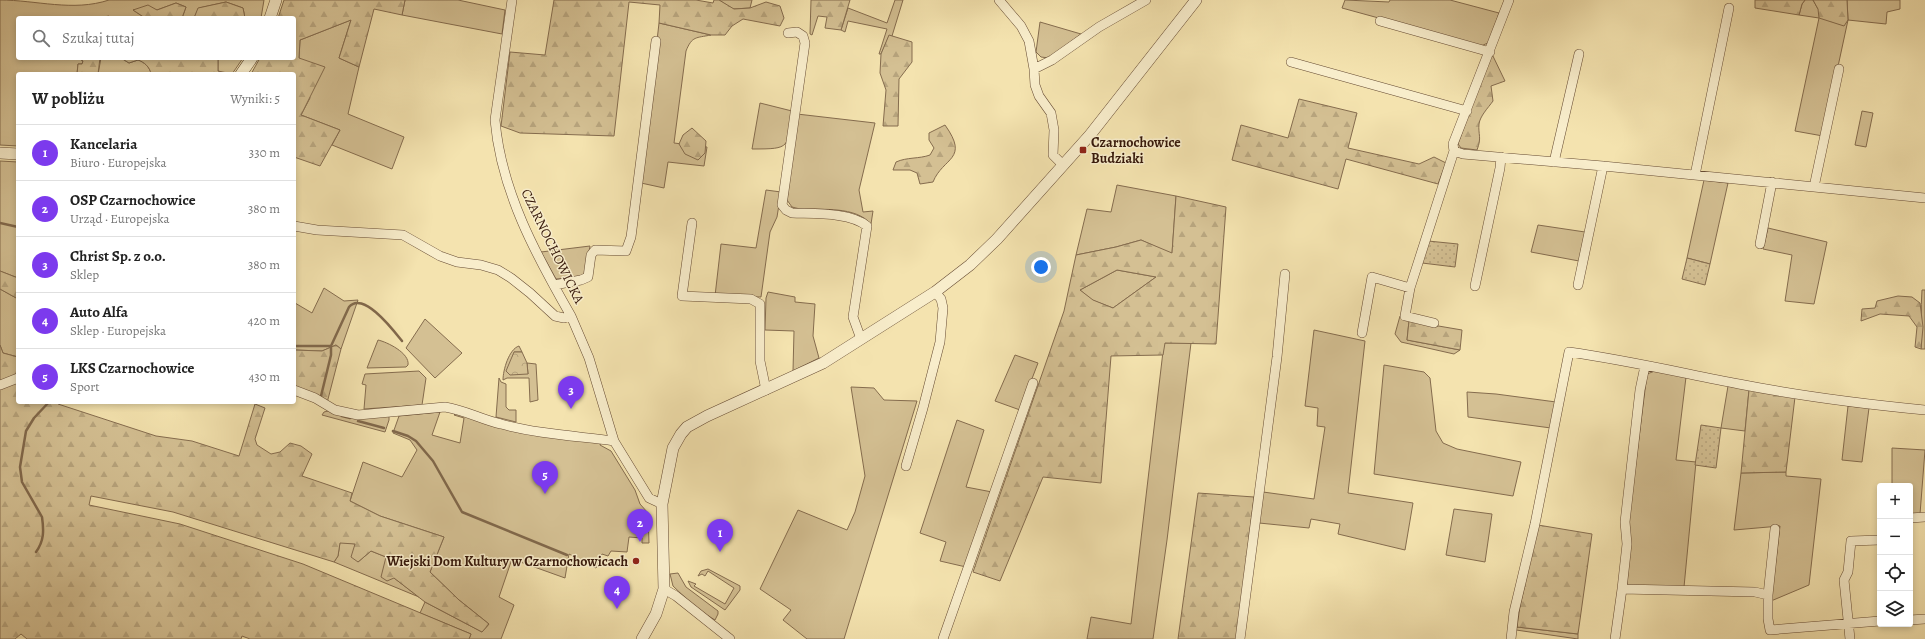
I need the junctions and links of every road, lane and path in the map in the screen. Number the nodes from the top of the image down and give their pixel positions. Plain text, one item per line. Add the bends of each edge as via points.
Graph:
1 (276, 0) edge
2 (512, 0) edge
3 (999, 0) edge
4 (1146, 0) edge
5 (1196, 0) edge
6 (1509, 0) edge
7 (1729, 8) dead end
8 (271, 16) edge
9 (1380, 21) dead end
10 (788, 33) dead end
11 (656, 41) dead end
12 (1490, 52) junction
13 (1579, 54) dead end
14 (251, 60) edge
15 (1291, 62) dead end
16 (1034, 69) junction
17 (1839, 69) dead end
18 (242, 72) edge
19 (1467, 111) junction
20 (1454, 151) junction
21 (0, 153) edge
22 (16, 154) edge
23 (1501, 157) junction
24 (1554, 162) junction
25 (1062, 165) junction
26 (1603, 166) junction
27 (1695, 175) junction
28 (1772, 182) junction
29 (1814, 187) junction
30 (1925, 198) edge
31 (692, 223) dead end
32 (296, 226) edge
33 (1760, 244) dead end
34 (1285, 274) dead end
35 (554, 285) junction
36 (1578, 285) dead end
37 (1475, 286) dead end
38 (1410, 288) junction
39 (935, 292) junction
40 (571, 316) junction
41 (1434, 323) dead end
42 (1362, 333) dead end
43 (860, 339) junction
44 (1645, 366) junction
45 (16, 379) edge
46 (1033, 383) dead end
47 (0, 385) edge
48 (766, 390) junction
49 (296, 391) edge
50 (1925, 410) edge
51 (614, 441) junction
52 (906, 466) dead end
53 (662, 504) junction
54 (1925, 517) edge
55 (1913, 518) edge
56 (1775, 529) dead end
57 (1877, 540) edge
58 (664, 589) junction
59 (1622, 589) junction
60 (1768, 595) junction
61 (1913, 620) edge
62 (1925, 620) edge
63 (1877, 621) edge
64 (1848, 624) junction
65 (642, 639) edge
66 (730, 639) edge
67 (943, 639) edge
68 (1240, 639) edge
69 (1511, 639) edge
70 (1615, 639) edge
71 (1850, 639) edge

1 - 8 street
2 - 35 street, CZARNOCHOWICKA via 495,120 496,136 512,199
3 - 16 street via 1021,26 1029,41
4 - 16 street
5 - 25 street via 1109,112
6 - 12 street
7 - 27 street
9 - 12 street
10 - 43 street via 797,32 803,36 805,42 782,204 792,213 848,217 860,220 867,226 853,318
11 - 35 street via 632,230 626,251 595,250 591,255 588,277
12 - 19 street
13 - 24 street
14 - 18 street
15 - 19 street
16 - 25 street via 1039,96 1051,113 1054,130 1053,155
17 - 29 street
19 - 20 street via 1453,144
20 - 23 street
20 - 38 street
21 - 22 street
23 - 24 street
23 - 37 street
24 - 26 street
25 - 39 street via 997,239 970,265
26 - 27 street
26 - 36 street
27 - 28 street
28 - 29 street
28 - 33 street
29 - 30 street
31 - 48 street via 682,296 750,299 760,304 760,361
32 - 40 street via 402,235 440,256 498,270 530,293 555,316
34 - 68 street via 1277,356
35 - 40 street, CZARNOCHOWICKA
38 - 41 street via 1406,316
38 - 42 street via 1372,276
39 - 43 street
39 - 52 street via 943,308 940,342
40 - 51 street, CZARNOCHOWICKA via 588,354
43 - 48 street via 809,371
44 - 50 street via 1791,393
44 - 59 street via 1625,522
44 - 69 street via 1614,358 1569,352 1535,524 1514,612
45 - 47 street
46 - 67 street
48 - 53 street via 718,410 687,427 673,448
49 - 51 street via 335,410 358,415 445,407 500,424 541,433
51 - 53 street, CZARNOCHOWICKA via 648,498
53 - 58 street
54 - 55 street
56 - 60 street
57 - 64 street via 1851,541 1848,572 1844,580
58 - 65 street via 656,614
58 - 66 street
59 - 60 street via 1755,592
59 - 70 street
60 - 64 street via 1770,630
61 - 62 street
63 - 64 street
64 - 71 street

